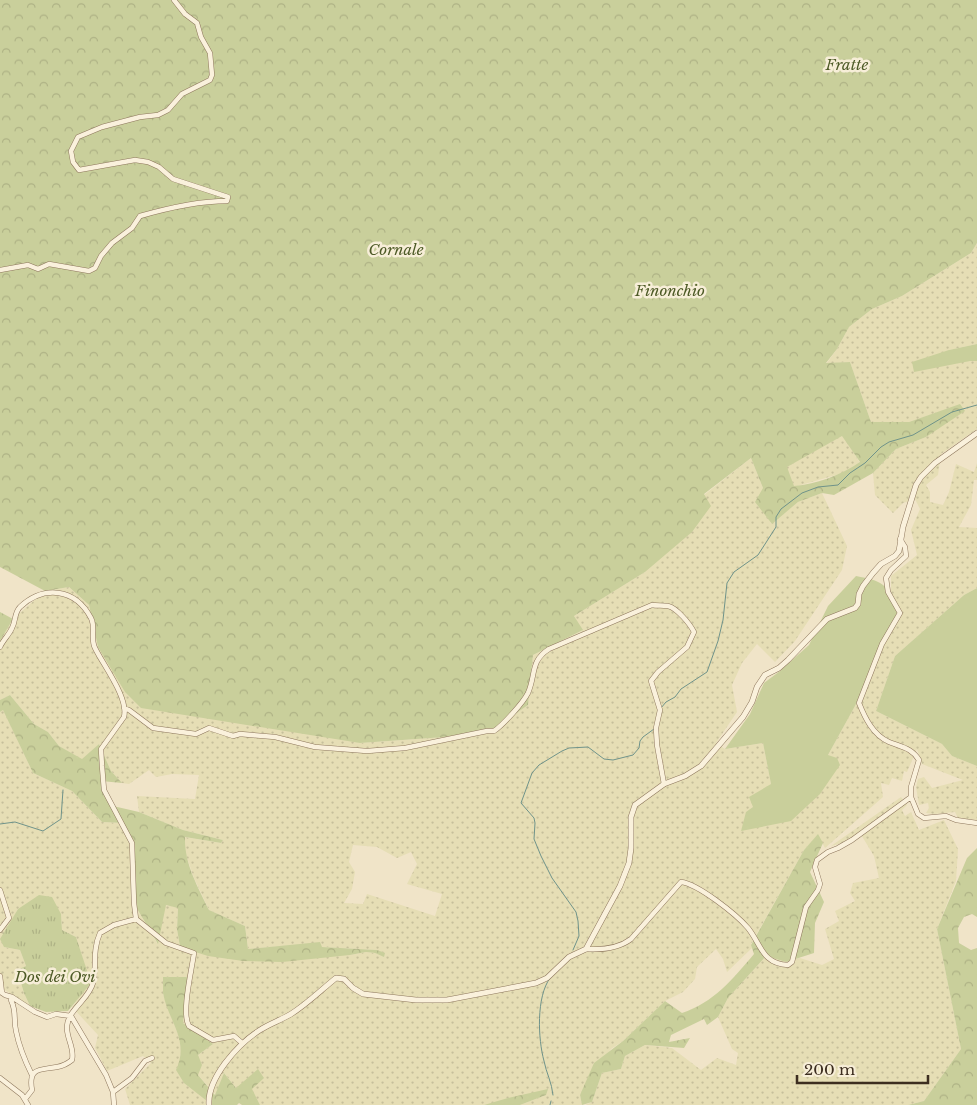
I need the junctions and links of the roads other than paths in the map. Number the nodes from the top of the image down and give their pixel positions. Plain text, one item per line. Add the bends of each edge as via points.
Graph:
1 (174, 0) edge
2 (0, 270) edge
3 (977, 433) edge
4 (900, 539) junction
5 (0, 647) edge
6 (124, 708) junction
7 (664, 784) junction
8 (911, 796) junction
9 (977, 823) edge
10 (0, 890) edge
11 (136, 919) junction
12 (0, 930) edge
13 (586, 949) junction
14 (0, 976) edge
15 (12, 997) junction
16 (71, 1016) junction
17 (242, 1043) junction
18 (152, 1058) dead end
19 (32, 1075) junction
20 (0, 1078) edge
21 (113, 1092) junction
22 (25, 1098) junction
23 (28, 1105) edge
24 (114, 1105) edge
25 (209, 1105) edge

1 - 2 street via 197,23 210,53 210,80 182,94 163,113 84,134 75,142 73,162 79,170 135,160 148,162 174,179 228,197 227,201 140,216 89,271 49,264 38,269 28,265
3 - 4 street via 935,463 916,485
4 - 7 street via 899,551 873,573 863,586 855,608 827,619 788,660 765,676 743,717 701,766
4 - 8 street via 906,556 886,578 888,592 900,612 882,644 859,703 864,718 881,737 914,752 919,760
5 - 6 street via 12,630 19,608 47,593 69,595 91,618 94,646
6 - 7 street via 153,728 196,734 209,728 233,736 275,737 328,749 367,751 405,748 486,730 494,732 523,701 535,663 542,654 652,605 667,606 690,623 694,632 686,647 651,680 660,710 656,728
6 - 11 street via 124,717 102,749 102,766 104,790 132,843
7 - 13 street via 635,805 631,817 629,863
8 - 9 street via 916,811 924,818 946,816
8 - 13 street via 852,840 817,860 815,867 820,884 806,906 792,962 788,965 775,962 762,953 742,922 710,895 686,882 681,882 624,944
10 - 12 street via 9,918
11 - 16 street via 100,933 93,984
11 - 17 street via 166,943 194,953 187,997 186,1019 189,1026 213,1040 234,1036
13 - 17 street via 569,957 543,981 447,1000 363,994 344,979 336,978 292,1014
14 - 15 street via 2,993
15 - 16 street via 47,1018 56,1014
15 - 19 street via 18,1039
16 - 19 street via 67,1033 74,1055 72,1060 56,1068 40,1069
16 - 21 street via 106,1074
17 - 25 street via 214,1082
18 - 21 street
19 - 22 street via 32,1090
20 - 22 street
21 - 24 street
22 - 23 street

